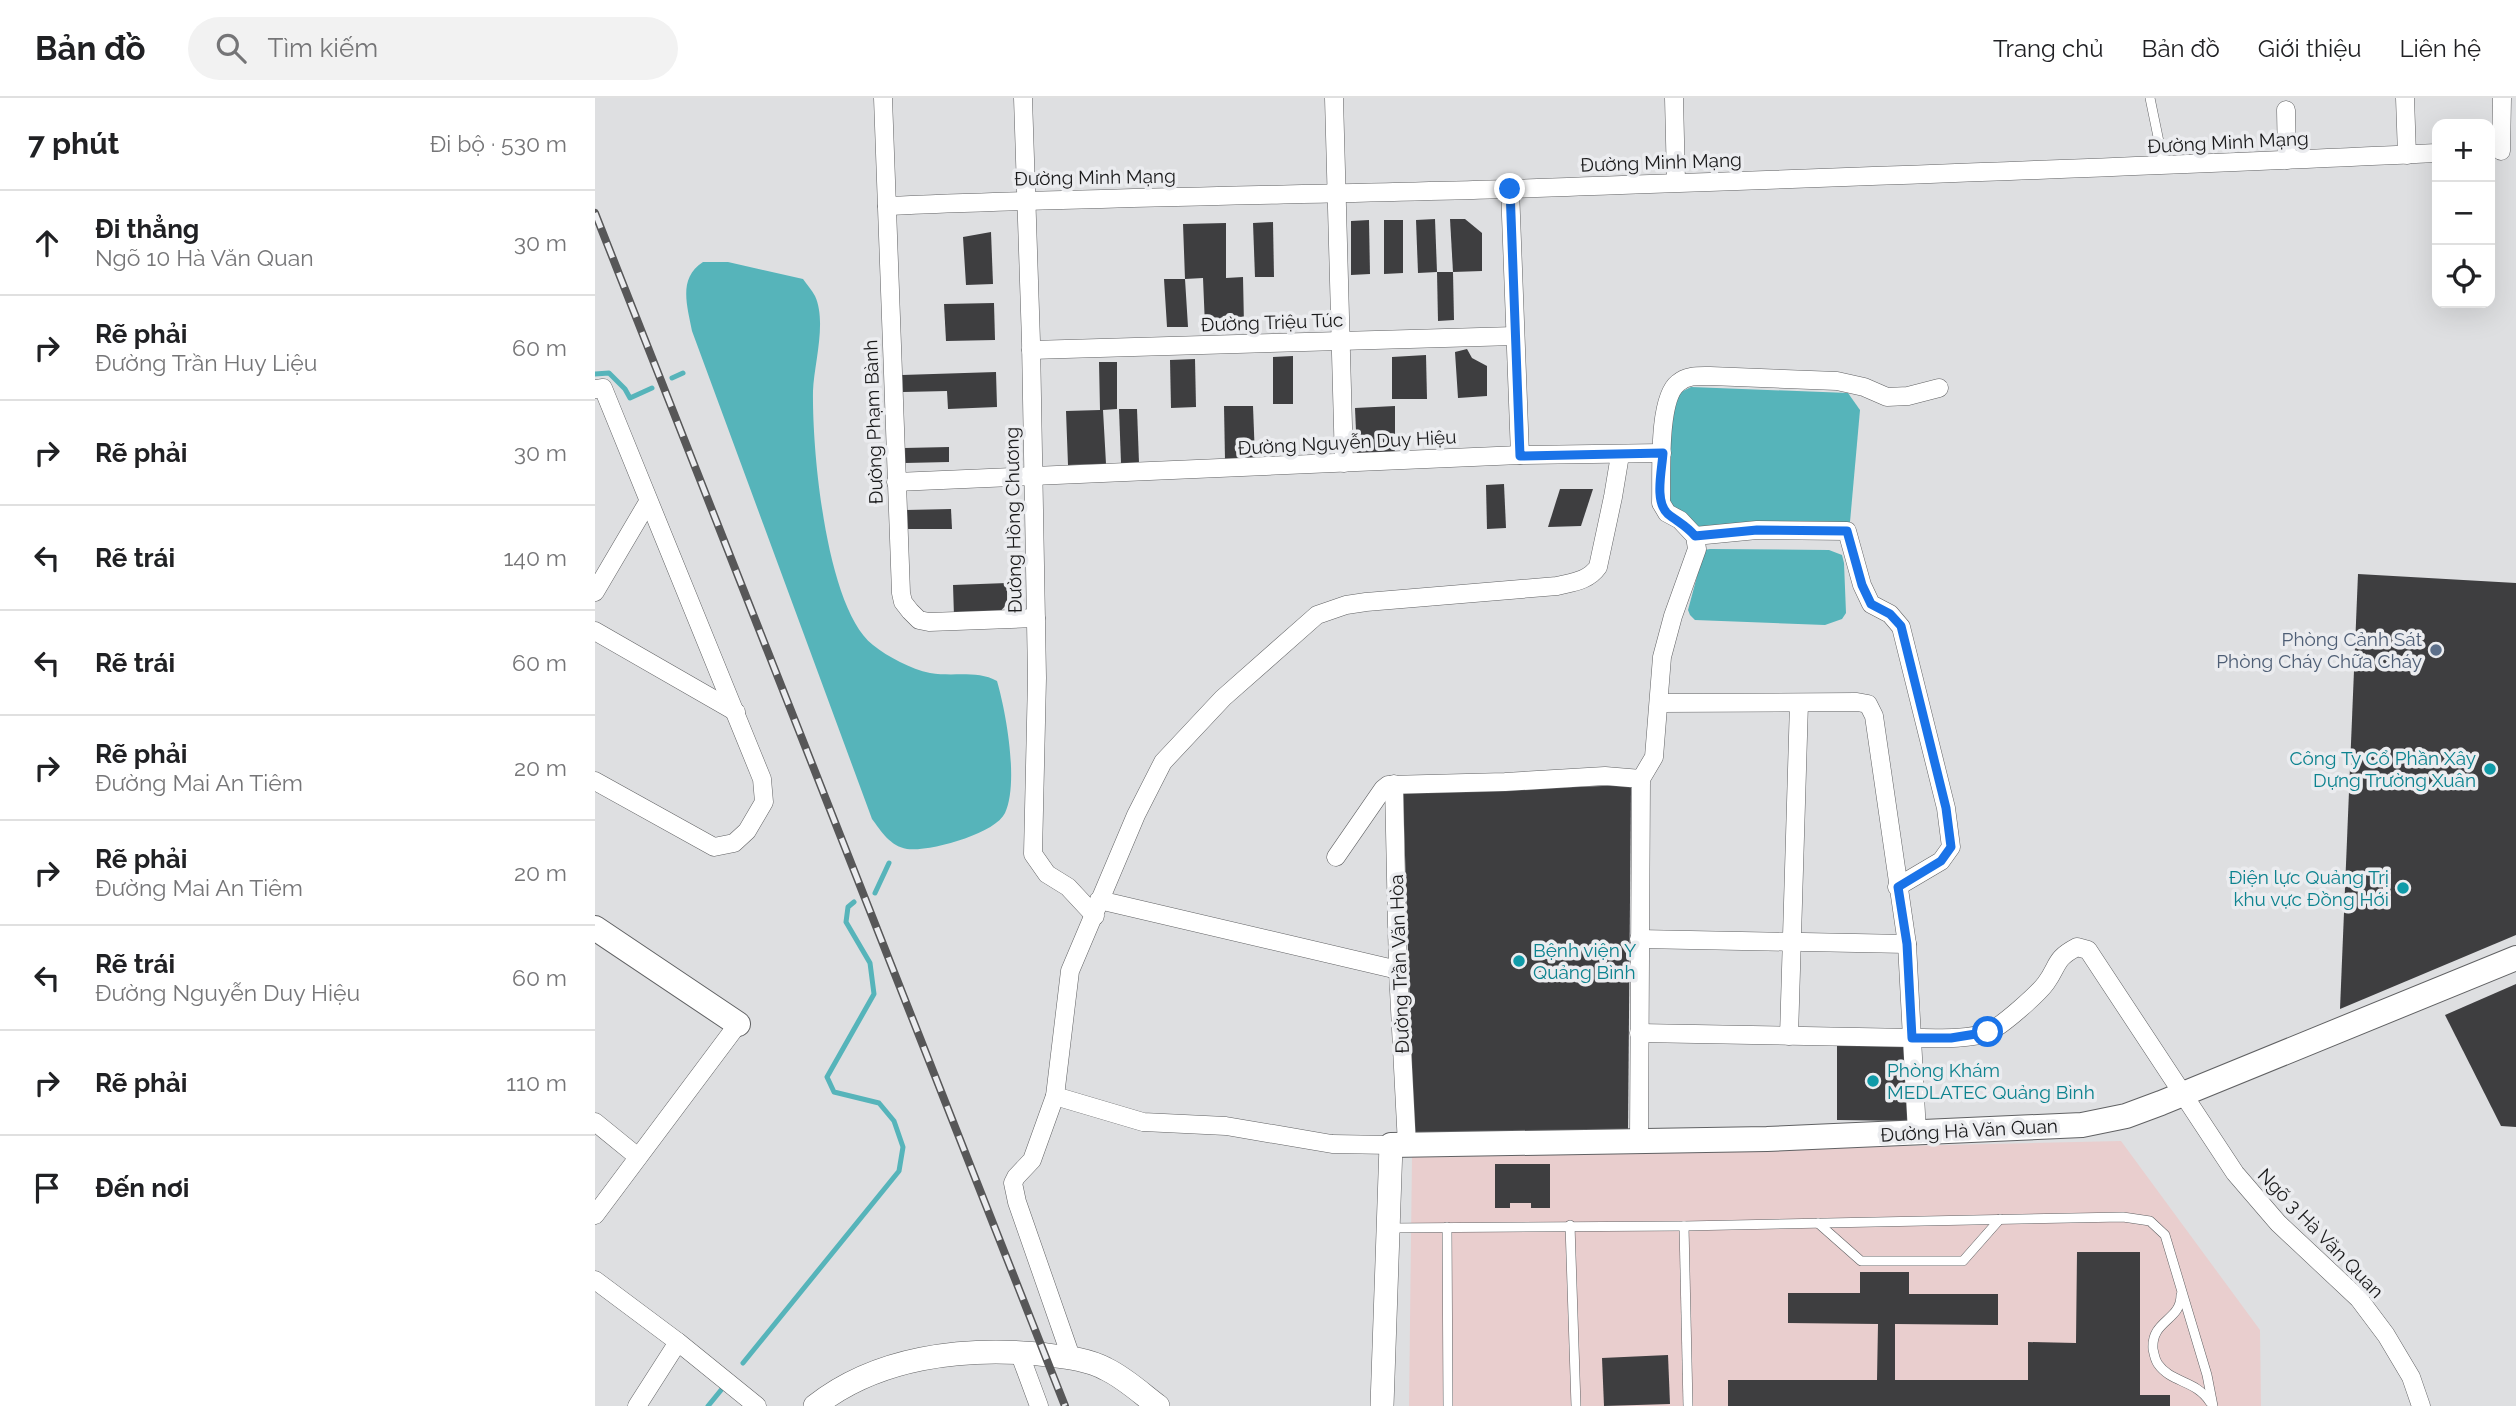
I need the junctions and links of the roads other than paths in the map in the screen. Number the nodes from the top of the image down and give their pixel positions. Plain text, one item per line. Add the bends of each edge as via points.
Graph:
1 (883, 98) edge
2 (1023, 98) edge
3 (1334, 98) edge
4 (1674, 98) edge
5 (2150, 98) edge
6 (2405, 98) edge
7 (2502, 98) edge
8 (2286, 110) dead end
9 (2502, 150) edge
10 (2432, 153) edge
11 (2407, 155) junction
12 (2287, 160) junction
13 (2164, 166) junction
14 (1676, 181) junction
15 (1510, 189) junction
16 (1336, 193) junction
17 (1024, 200) junction
18 (887, 206) junction
19 (1515, 336) junction
20 (1340, 341) junction
21 (1031, 350) junction
22 (1939, 388) dead end
23 (595, 389) edge
24 (1663, 453) junction
25 (1620, 455) junction
26 (1520, 456) junction
27 (1344, 463) junction
28 (1034, 478) junction
29 (895, 482) junction
30 (648, 502) junction
31 (1695, 536) junction
32 (595, 592) edge
33 (1036, 618) junction
34 (595, 631) edge
35 (1660, 703) junction
36 (1799, 703) junction
37 (736, 712) junction
38 (1641, 779) junction
39 (595, 781) edge
40 (1394, 784) junction
41 (1336, 857) dead end
42 (1898, 887) junction
43 (1097, 908) junction
44 (595, 928) edge
45 (1639, 939) junction
46 (1791, 942) junction
47 (1907, 944) junction
48 (2516, 958) edge
49 (1398, 971) junction
50 (738, 1024) joint
51 (1639, 1033) junction
52 (1789, 1036) junction
53 (1912, 1038) junction
54 (2181, 1094) junction
55 (1055, 1096) junction
56 (595, 1122) edge
57 (1917, 1133) junction
58 (1639, 1140) junction
59 (1399, 1145) junction
60 (638, 1157) junction
61 (595, 1215) edge
62 (2000, 1219) junction
63 (1818, 1223) junction
64 (1570, 1225) junction
65 (1684, 1226) junction
66 (1447, 1227) junction
67 (1388, 1228) junction
68 (595, 1280) edge
69 (2181, 1289) junction
70 (678, 1342) junction
71 (1019, 1352) junction
72 (1071, 1357) junction
73 (637, 1406) edge
74 (757, 1406) edge
75 (815, 1406) edge
76 (1039, 1406) edge
77 (1158, 1406) edge
78 (1382, 1406) edge
79 (1448, 1406) edge
80 (1576, 1406) edge
81 (1688, 1406) edge
82 (2212, 1406) edge
83 (2421, 1406) edge

1 - 18 street, Đường Phạm Bành
2 - 17 street, Đường Hồng Chương
3 - 16 street
4 - 14 street
5 - 13 lane
6 - 11 street
7 - 9 street
8 - 12 street
10 - 11 street, Đường Minh Mạng
11 - 12 street, Đường Minh Mạng
12 - 13 street, Đường Minh Mạng
13 - 14 street, Đường Minh Mạng
14 - 15 street, Đường Minh Mạng
15 - 16 street, Đường Minh Mạng
15 - 19 street
16 - 17 street, Đường Minh Mạng
16 - 20 street
17 - 18 street, Đường Minh Mạng
17 - 21 street, Đường Hồng Chương
18 - 29 street, Đường Phạm Bành
19 - 20 street, Đường Triệu Túc
19 - 26 street
20 - 21 street, Đường Triệu Túc
20 - 27 street
21 - 28 street, Đường Hồng Chương
22 - 24 street via 1887,397 1837,382 1690,376 1676,384 1669,396
23 - 30 street via 603,388
24 - 25 street, Đường Nguyễn Duy Hiệu
24 - 31 street via 1661,503
25 - 26 street, Đường Nguyễn Duy Hiệu
25 - 43 street via 1598,566 1583,580 1346,605 1317,615 1293,635 1223,698 1163,762
26 - 27 street, Đường Nguyễn Duy Hiệu
27 - 28 street, Đường Nguyễn Duy Hiệu
28 - 29 street, Đường Nguyễn Duy Hiệu
28 - 33 street, Đường Hồng Chương
29 - 33 street, Đường Phạm Bành via 901,593 919,620
30 - 32 street
30 - 37 street
31 - 35 street via 1697,549 1662,657
31 - 42 street via 1757,530 1847,531 1871,604 1901,626 1946,808 1951,847 1941,861
33 - 43 street, Đường Hồng Chương via 1033,854 1047,874
34 - 37 street
35 - 36 street
35 - 38 street via 1654,757
36 - 42 street via 1868,704 1874,716
36 - 46 street
37 - 39 street via 762,779 764,802 734,843 714,847
38 - 40 street via 1605,776
38 - 45 street
40 - 41 street via 1383,789
40 - 49 street, Đường Trần Văn Hòa
42 - 47 street
43 - 49 street
43 - 55 street via 1070,971
44 - 50 main road
45 - 46 street
45 - 51 street
46 - 47 street
46 - 52 street
47 - 53 street
48 - 54 main road, Đường Hà Văn Quan
49 - 59 street, Đường Trần Văn Hòa
50 - 60 street
51 - 52 street
51 - 58 street
52 - 53 street
53 - 54 street, Ngõ 3 Hà Văn Quan via 1988,1032 2046,983 2064,954 2077,947 2088,950
53 - 57 street
54 - 57 main road, Đường Hà Văn Quan via 2126,1116 2082,1125
54 - 83 street, Ngõ 3 Hà Văn Quan via 2243,1183 2278,1223 2359,1299 2411,1377
55 - 59 street via 1143,1122 1226,1126 1332,1144
55 - 72 street via 1032,1160 1013,1183
56 - 60 street
57 - 58 main road, Đường Hà Văn Quan
58 - 59 main road, Đường Hà Văn Quan
59 - 67 street, Đường Trần Văn Hòa
60 - 61 street
62 - 63 lane
62 - 63 lane via 1963,1261 1861,1261
62 - 69 lane via 2123,1217 2150,1221 2165,1235
63 - 65 lane
64 - 65 lane
64 - 66 lane
64 - 80 lane
65 - 81 lane
66 - 67 lane
66 - 79 lane
67 - 78 street, Đường Trần Văn Hòa
68 - 70 street
69 - 82 lane
69 - 82 lane via 2176,1313 2159,1326 2153,1338 2154,1352 2167,1373 2196,1387
70 - 73 street
70 - 74 street
71 - 72 street
71 - 75 street via 955,1354 871,1373
71 - 76 street
72 - 77 street via 1107,1369

